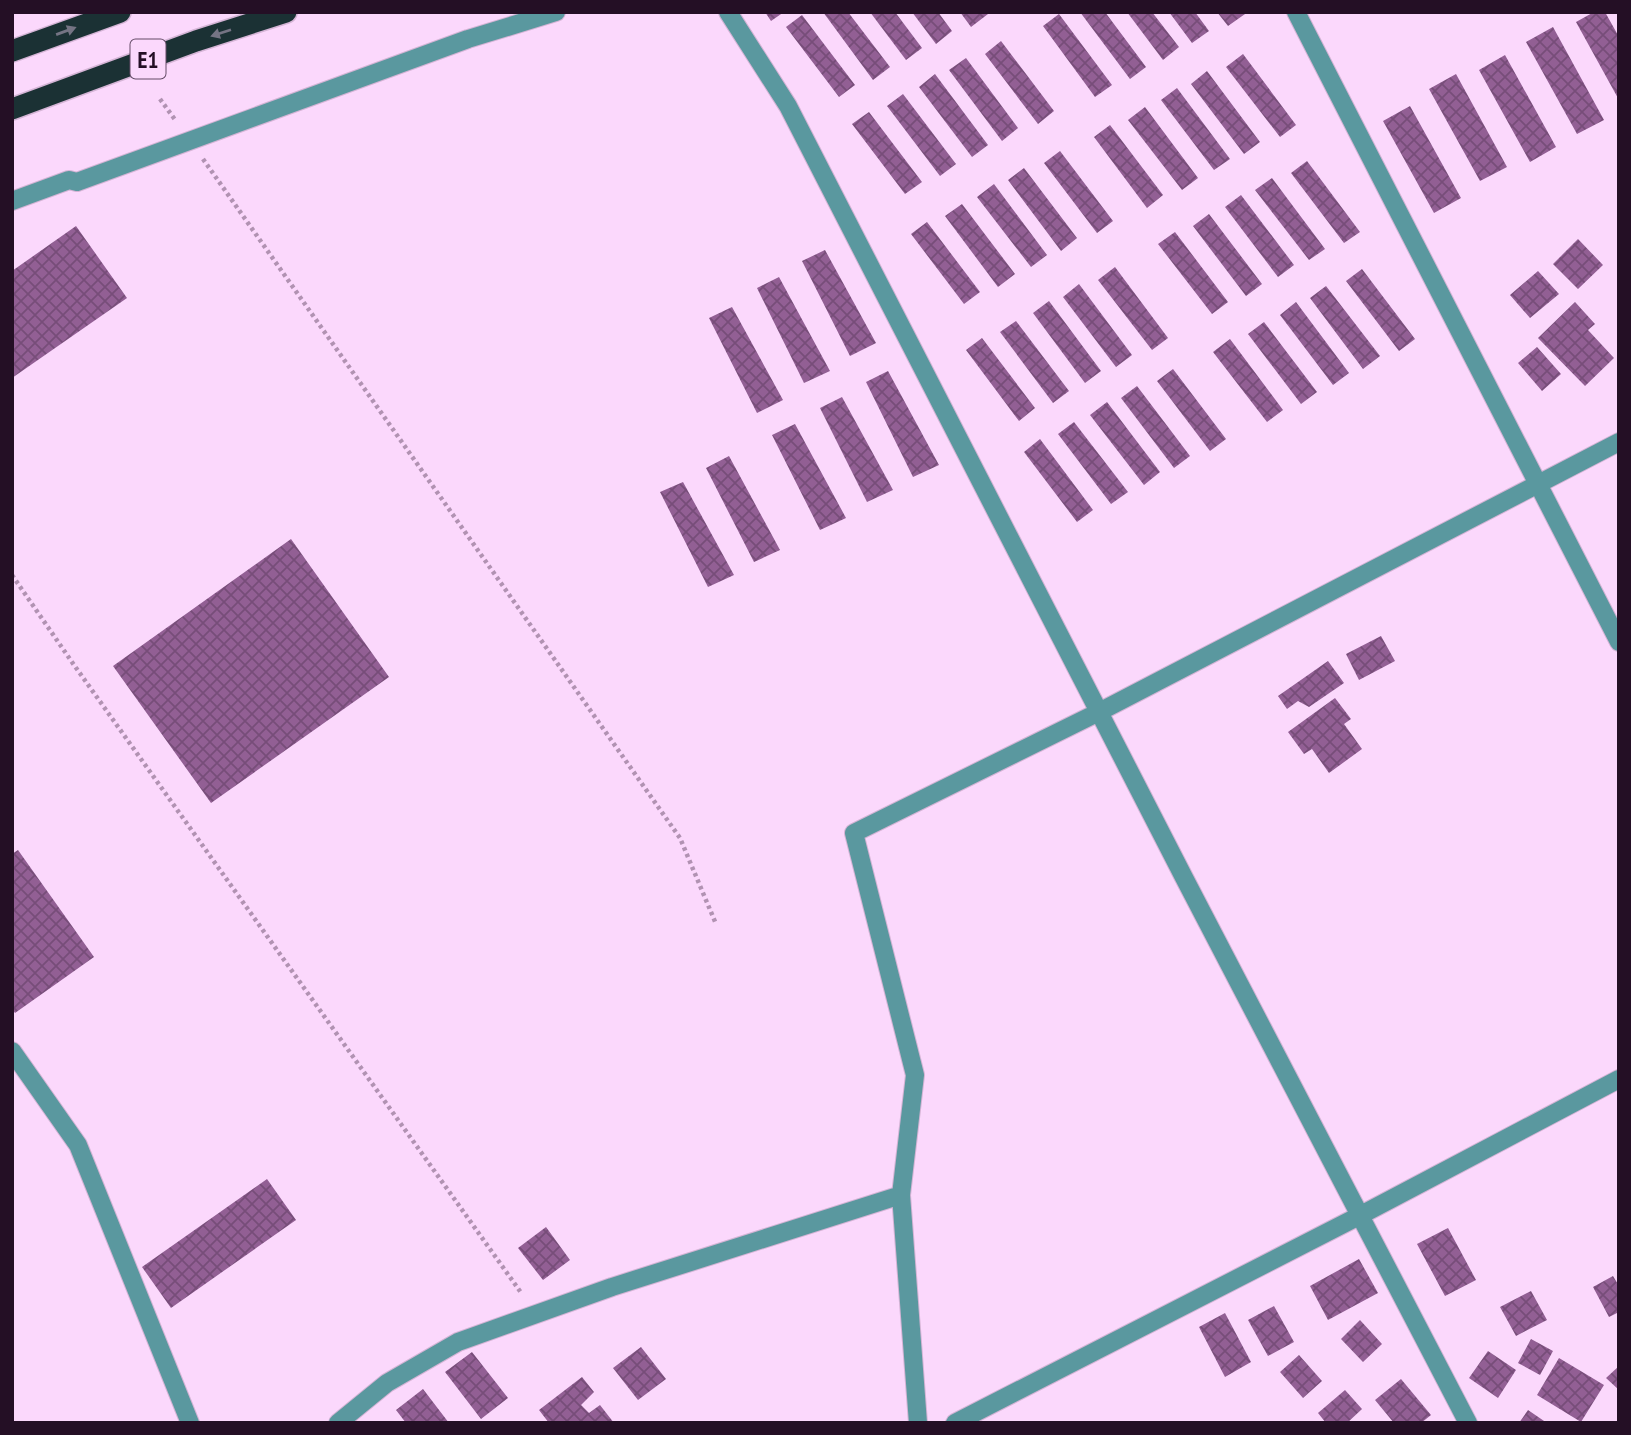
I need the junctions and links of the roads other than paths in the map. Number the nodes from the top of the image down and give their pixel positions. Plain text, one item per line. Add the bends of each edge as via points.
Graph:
1 (120, 12) edge
2 (286, 12) edge
3 (556, 12) edge
4 (728, 12) edge
5 (1296, 12) edge
6 (12, 51) edge
7 (12, 109) edge
8 (12, 201) edge
9 (1619, 442) edge
10 (1538, 483) junction
11 (1619, 642) edge
12 (1099, 712) junction
13 (12, 1051) edge
14 (1619, 1079) edge
15 (901, 1195) junction
16 (1359, 1216) junction
17 (190, 1423) edge
18 (338, 1423) edge
19 (918, 1423) edge
20 (955, 1423) edge
21 (1468, 1423) edge

6 -> 1 highway, E1
2 -> 7 highway, E1
3 - 8 street
4 - 12 street via 788,106
5 - 10 street
9 - 10 street
10 - 11 street
10 - 12 street
12 - 15 street via 854,833 915,1075
12 - 16 street
13 - 17 street via 78,1146
14 - 16 street
15 - 18 street via 612,1287 458,1342 387,1383
15 - 19 street
16 - 20 street
16 - 21 street

